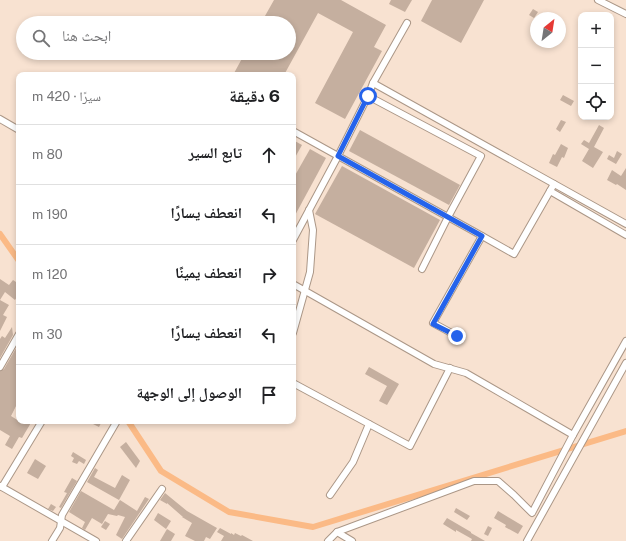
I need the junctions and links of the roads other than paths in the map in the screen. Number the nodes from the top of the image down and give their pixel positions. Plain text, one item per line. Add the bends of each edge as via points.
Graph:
1 (598, 0) edge
2 (626, 14) edge
3 (407, 24) dead end
4 (373, 83) junction
5 (368, 96) junction
6 (0, 119) edge
7 (16, 128) edge
8 (296, 133) edge
9 (338, 156) junction
10 (554, 184) junction
11 (550, 190) junction
12 (309, 210) junction
13 (448, 217) junction
14 (626, 224) edge
15 (296, 234) edge
16 (626, 235) edge
17 (482, 236) junction
18 (422, 269) dead end
19 (296, 286) edge
20 (305, 290) junction
21 (296, 322) edge
22 (457, 336) dead end
23 (16, 339) edge
24 (626, 341) edge
25 (626, 363) edge
26 (0, 367) edge
27 (450, 368) junction
28 (296, 384) edge
29 (40, 424) edge
30 (115, 424) edge
31 (369, 424) junction
32 (572, 435) junction
33 (1, 487) edge
34 (162, 489) dead end
35 (330, 495) dead end
36 (61, 521) junction
37 (337, 532) junction
38 (52, 541) edge
39 (96, 541) edge
40 (126, 541) edge
41 (328, 541) edge
42 (352, 541) edge
43 (527, 541) edge

1 - 2 street
3 - 4 street
4 - 5 street
4 - 10 street
5 - 9 street
5 - 13 street via 481,156
6 - 7 street
8 - 9 street
9 - 12 street
9 - 13 street
10 - 11 street
10 - 14 street
11 - 16 street
11 - 17 street via 514,254
12 - 15 street
12 - 20 street via 313,230 310,272
13 - 17 street
13 - 18 street
17 - 22 street via 433,324
19 - 20 street
20 - 21 street
20 - 27 street via 434,364
23 - 26 street
24 - 32 street
25 - 43 street
27 - 31 street via 410,446
27 - 32 street via 466,373
28 - 31 street
29 - 33 street
30 - 36 street via 62,515
31 - 35 street via 353,462
32 - 37 street via 532,513 498,481 474,481
33 - 36 street
34 - 40 street
36 - 38 street
36 - 39 street
37 - 41 street
37 - 42 street

